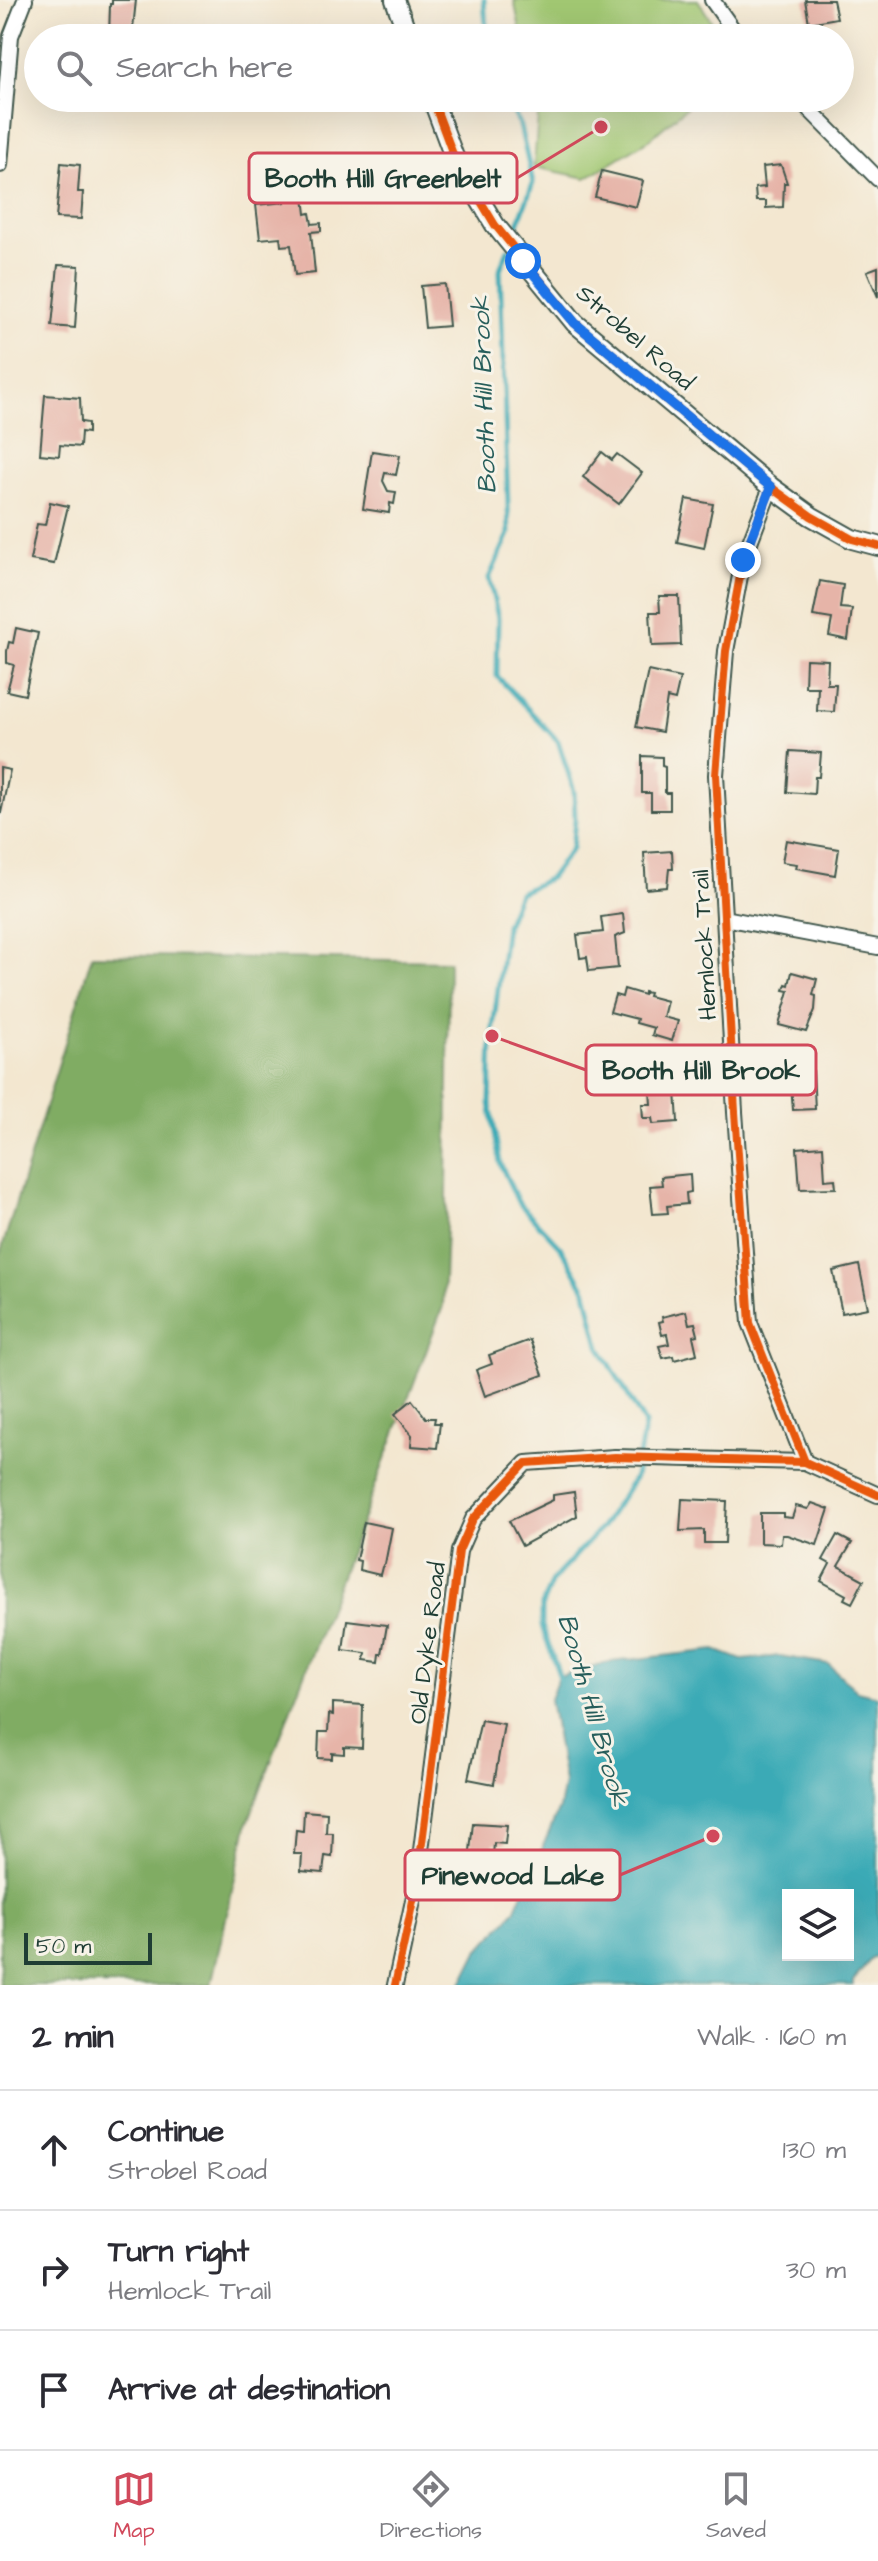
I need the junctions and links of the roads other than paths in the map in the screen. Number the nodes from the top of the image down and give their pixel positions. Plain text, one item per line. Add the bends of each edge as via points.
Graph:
1 (25, 0) edge
2 (395, 0) edge
3 (712, 0) edge
4 (404, 24) edge
5 (729, 24) edge
6 (437, 112) edge
7 (812, 112) edge
8 (0, 165) edge
9 (878, 179) edge
10 (771, 487) junction
11 (878, 546) edge
12 (724, 918) junction
13 (878, 947) edge
14 (805, 1462) junction
15 (878, 1495) edge
16 (395, 1985) edge

1 - 8 street via 11,36
2 - 4 street
3 - 5 street
6 - 10 street, Strobel Road via 454,157 495,225 575,323
7 - 9 street
10 - 11 street, Strobel Road via 852,539
10 - 12 street, Hemlock Trail via 743,560 726,651 716,775
12 - 13 street
12 - 14 street, Hemlock Trail via 750,1323
14 - 15 street
14 - 16 street, Old Dyke Road via 615,1457 526,1463 473,1519 459,1551 417,1882

